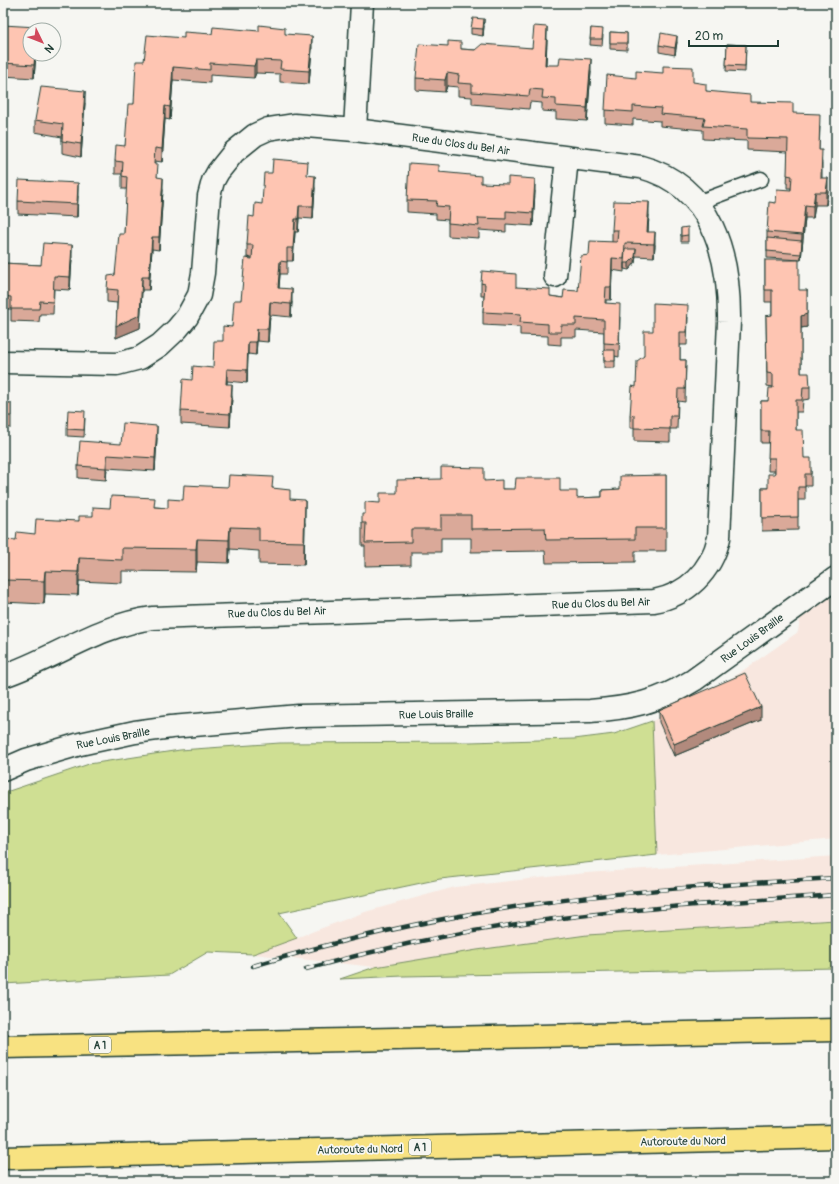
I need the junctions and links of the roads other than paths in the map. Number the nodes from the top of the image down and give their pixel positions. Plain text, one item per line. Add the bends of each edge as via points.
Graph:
1 (362, 3) edge
2 (355, 130) junction
3 (567, 158) junction
4 (761, 179) dead end
5 (698, 202) junction
6 (556, 276) dead end
7 (3, 362) edge
8 (836, 578) edge
9 (3, 676) edge
10 (3, 770) edge
11 (836, 1030) edge
12 (3, 1047) edge
13 (836, 1137) edge
14 (3, 1158) edge

1 - 2 street
2 - 3 street, Rue du Clos du Bel Air
2 - 7 street, Rue du Clos du Bel Air via 279,126 254,135 226,161 213,181 209,196 199,296 177,329 151,352 117,364
3 - 5 street, Rue du Clos du Bel Air via 656,171 678,183
3 - 6 street
4 - 5 lane
5 - 9 street, Rue du Clos du Bel Air via 720,248 728,289 729,316 719,538 717,549 704,572 686,590 654,601 153,618 123,623 99,632 33,665
8 - 10 street, Rue Louis Braille via 694,680 676,691 636,706 590,711 299,716 171,727 80,744 32,758
11 - 12 highway, A 1
13 - 14 highway, Autoroute du Nord / A 1

